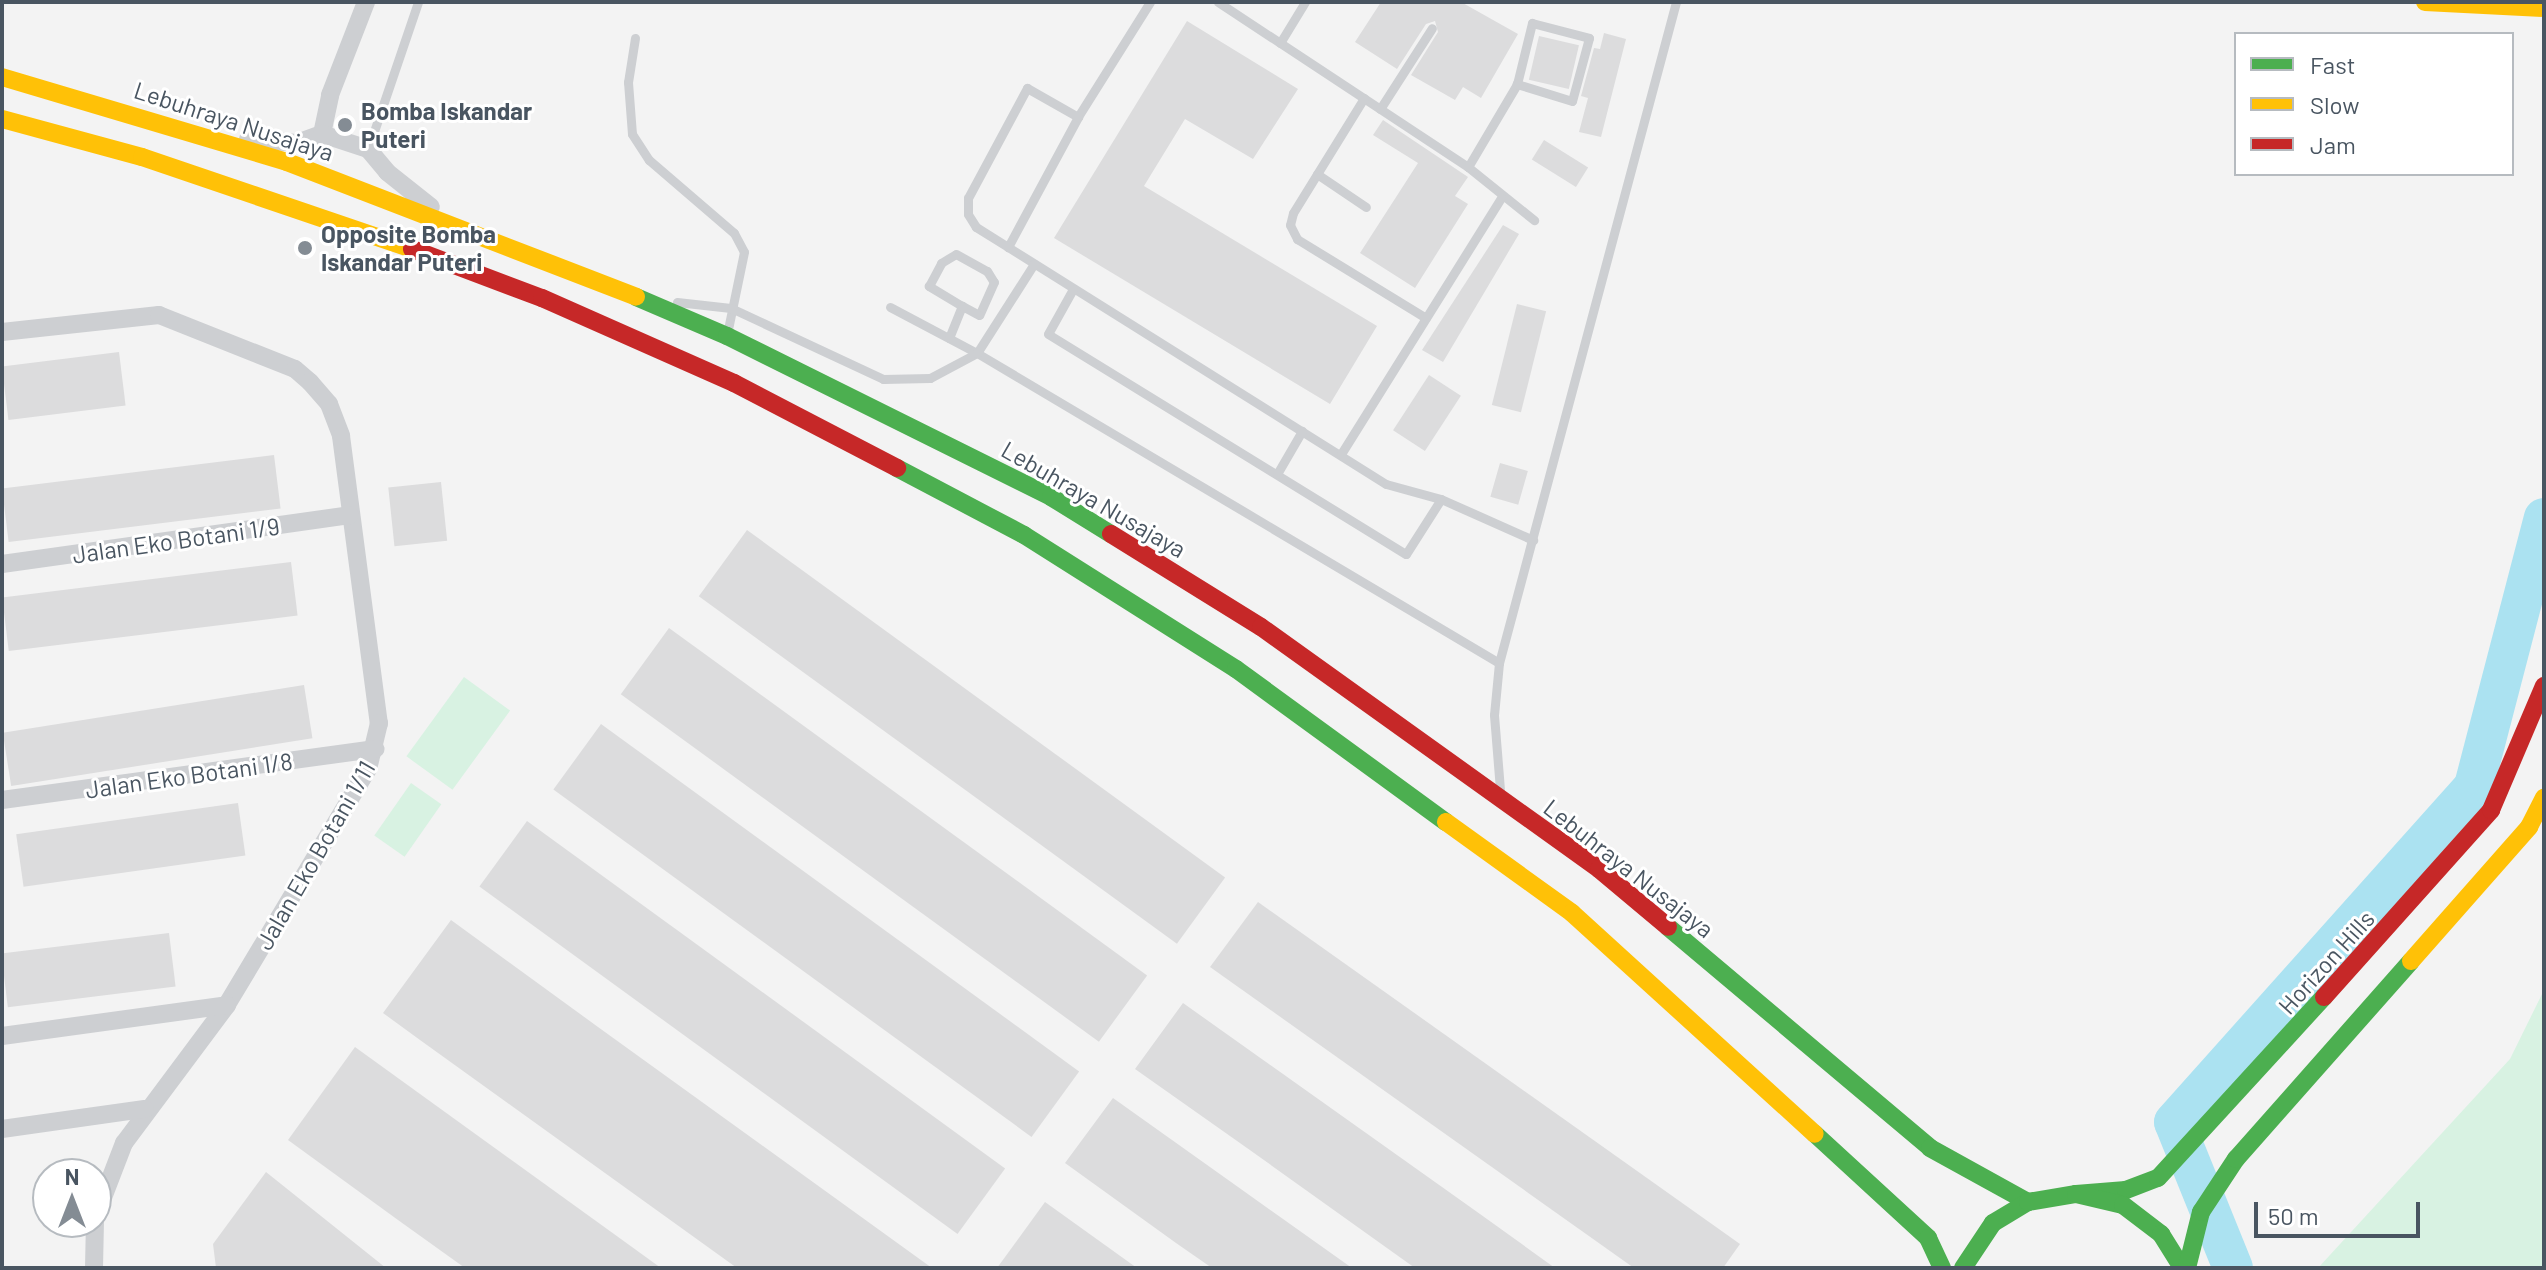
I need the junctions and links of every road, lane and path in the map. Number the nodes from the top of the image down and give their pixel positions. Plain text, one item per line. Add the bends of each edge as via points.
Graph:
1 (366, 2) edge
2 (418, 2) edge
3 (1150, 2) edge
4 (1218, 2) edge
5 (1305, 2) edge
6 (1676, 2) edge
7 (2425, 2) edge
8 (2544, 8) edge
9 (1432, 28) dead end
10 (635, 38) dead end
11 (1280, 43) junction
12 (2, 77) edge
13 (1517, 84) junction
14 (1364, 98) junction
15 (1380, 109) junction
16 (1078, 117) junction
17 (2, 119) edge
18 (202, 134) junction
19 (322, 134) junction
20 (368, 149) junction
21 (1468, 167) junction
22 (1317, 174) junction
23 (1501, 198) junction
24 (1366, 207) dead end
25 (1534, 220) dead end
26 (453, 223) junction
27 (1008, 247) junction
28 (1034, 264) junction
29 (1073, 289) junction
30 (641, 298) junction
31 (962, 306) junction
32 (890, 307) dead end
33 (731, 308) junction
34 (1426, 318) junction
35 (2, 332) edge
36 (727, 336) junction
37 (949, 338) junction
38 (977, 353) junction
39 (1302, 431) junction
40 (1341, 454) junction
41 (1277, 474) junction
42 (1441, 499) junction
43 (350, 515) junction
44 (1533, 540) junction
45 (2, 564) edge
46 (1499, 663) junction
47 (2544, 686) edge
48 (376, 749) junction
49 (2544, 798) edge
50 (1501, 799) junction
51 (2, 800) edge
52 (227, 1005) junction
53 (2, 1036) edge
54 (145, 1109) junction
55 (2, 1129) edge
56 (112, 1176) edge
57 (2076, 1194) junction
58 (2028, 1202) junction
59 (95, 1238) edge
60 (94, 1268) edge
61 (1942, 1268) edge
62 (1963, 1268) edge
63 (2184, 1268) edge

1 - 19 street via 330,95
2 - 20 lane
3 - 16 lane
4 - 11 lane
5 - 11 lane
6 - 44 lane
7 - 8 main road
9 - 15 lane
10 - 33 lane via 628,82 632,134 649,160 734,233 744,252
11 - 14 lane
12 - 18 main road, Lebuhraya Nusajaya
13 - 13 lane via 1572,101 1589,38 1532,23
13 - 21 lane
14 - 15 lane
14 - 22 lane
15 - 21 lane
16 - 27 lane
16 - 27 lane via 1027,88 975,185 968,214 976,227
17 - 61 main road via 142,157 312,213 542,298 734,383 1024,535 1236,669 1572,913 1928,1238
18 - 19 street via 284,143
18 - 26 main road, Lebuhraya Nusajaya
19 - 20 street
20 - 26 street via 393,178
21 - 23 lane
22 - 24 lane
22 - 34 lane via 1293,213 1290,225 1297,239
23 - 25 lane
23 - 34 lane
26 - 30 main road, Lebuhraya Nusajaya
27 - 28 lane
28 - 29 lane
28 - 38 lane
29 - 39 lane
29 - 41 lane via 1048,334
30 - 33 lane
30 - 36 main road, Lebuhraya Nusajaya
31 - 31 lane via 979,315 994,282 987,271 956,254 941,263 929,286
31 - 37 lane
32 - 37 lane
33 - 36 lane
33 - 38 lane via 883,379 930,378
34 - 40 lane
35 - 43 street, Jalan Eko Botani 1/11 via 159,315 295,369 329,404 341,436
36 - 50 main road, Lebuhraya Nusajaya via 1051,497 1261,627
37 - 38 lane
38 - 46 lane
39 - 40 lane
39 - 41 lane
40 - 42 lane via 1386,484
41 - 42 lane via 1406,554
42 - 44 lane
43 - 45 street, Jalan Eko Botani 1/9
43 - 48 street, Jalan Eko Botani 1/11 via 379,723
44 - 46 lane
46 - 50 lane via 1494,715
47 - 57 main road, Horizon Hills via 2491,810 2183,1156 2158,1178 2126,1190
48 - 51 street, Jalan Eko Botani 1/8
48 - 52 street, Jalan Eko Botani 1/11
49 - 63 main road via 2519,839 2236,1159 2201,1212
50 - 58 main road, Lebuhraya Nusajaya via 1599,869 1930,1148
52 - 53 street
52 - 54 street, Jalan Eko Botani 1/11
54 - 55 street
54 - 56 street, Jalan Eko Botani 1/11
57 - 58 main road, Horizon Hills
57 - 63 main road via 2123,1205 2161,1234
58 - 62 main road via 1993,1223
59 - 60 street, Jalan Eko Botani 1/11

